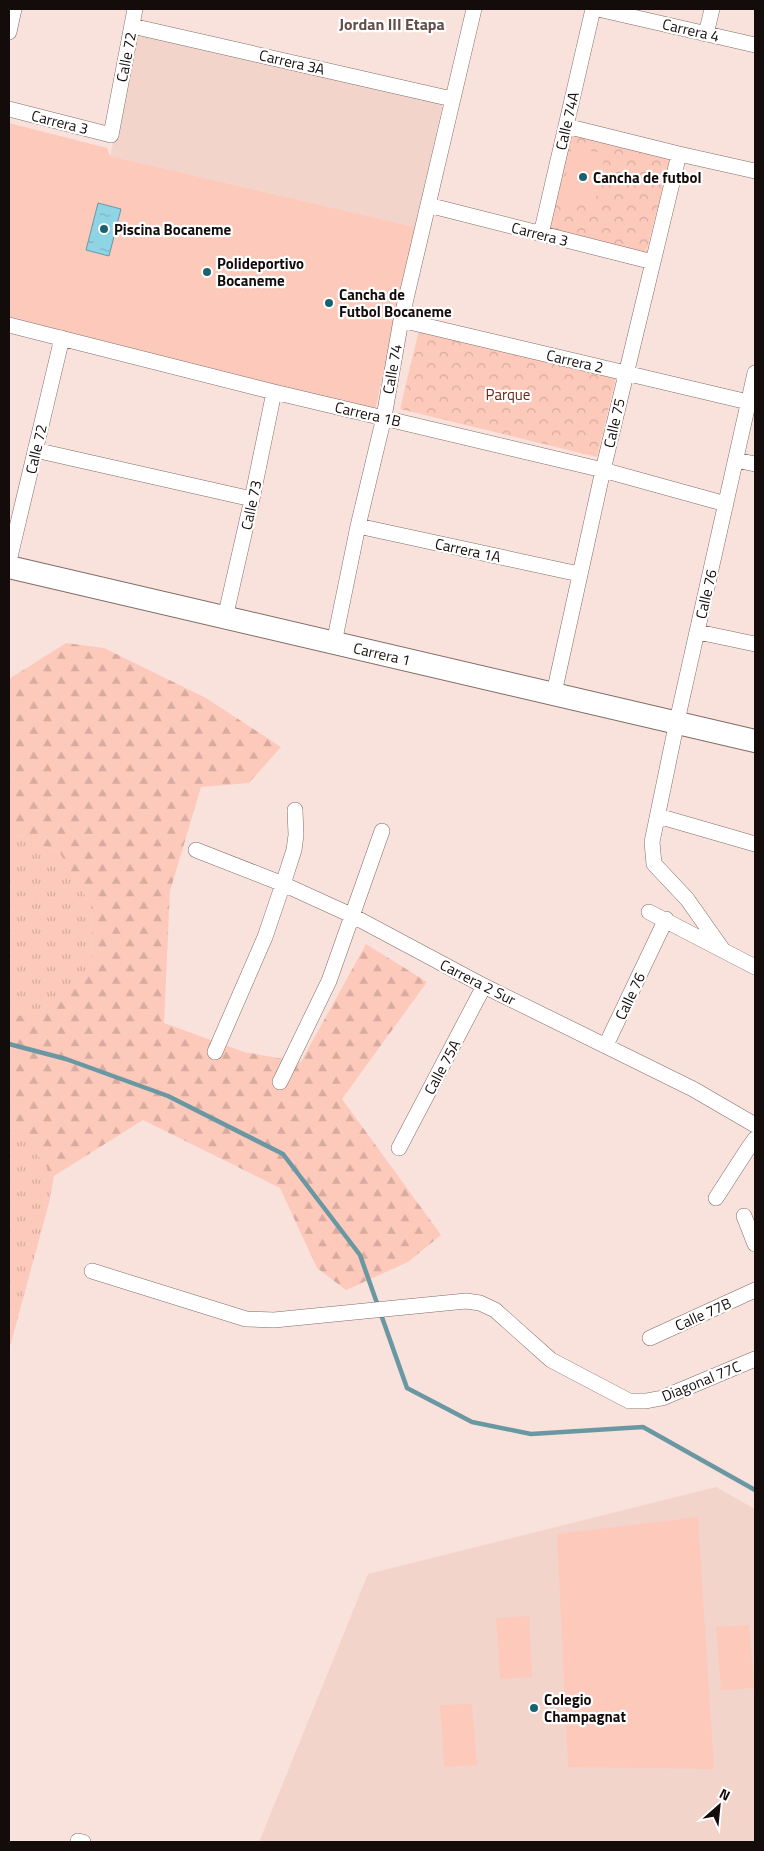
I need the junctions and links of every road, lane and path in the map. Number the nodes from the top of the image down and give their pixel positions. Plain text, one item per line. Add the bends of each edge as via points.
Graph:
1 (14, 9) edge
2 (135, 9) edge
3 (474, 9) edge
4 (593, 9) edge
5 (598, 9) edge
6 (712, 9) edge
7 (132, 26) junction
8 (9, 32) edge
9 (706, 34) junction
10 (755, 45) edge
11 (452, 99) junction
12 (9, 109) edge
13 (566, 126) junction
14 (111, 135) joint
15 (678, 154) junction
16 (755, 171) edge
17 (428, 205) junction
18 (541, 234) junction
19 (653, 262) junction
20 (401, 320) junction
21 (9, 325) edge
22 (62, 338) junction
23 (626, 373) junction
24 (755, 373) edge
25 (274, 392) junction
26 (748, 402) junction
27 (384, 417) junction
28 (35, 450) junction
29 (736, 460) junction
30 (755, 464) edge
31 (603, 470) junction
32 (252, 500) junction
33 (726, 504) junction
34 (358, 526) junction
35 (9, 561) edge
36 (9, 567) edge
37 (579, 574) junction
38 (225, 618) junction
39 (698, 632) junction
40 (334, 643) junction
41 (755, 644) edge
42 (554, 693) junction
43 (677, 721) junction
44 (755, 741) edge
45 (295, 810) dead end
46 (658, 816) junction
47 (382, 831) dead end
48 (755, 844) edge
49 (196, 850) dead end
50 (283, 884) junction
51 (649, 912) dead end
52 (351, 915) junction
53 (666, 919) junction
54 (723, 950) junction
55 (755, 966) edge
56 (484, 986) junction
57 (606, 1045) junction
58 (214, 1052) dead end
59 (280, 1082) dead end
60 (755, 1125) edge
61 (755, 1140) edge
62 (399, 1148) dead end
63 (716, 1198) dead end
64 (744, 1216) dead end
65 (755, 1244) edge
66 (92, 1271) dead end
67 (755, 1290) edge
68 (650, 1338) dead end
69 (755, 1359) edge

1 - 8 street
2 - 7 street, Calle 72
3 - 11 street, Calle 74
4 - 13 street, Calle 74A
5 - 9 street, Carrera 4
6 - 9 street
7 - 11 street, Carrera 3A
7 - 14 street, Calle 72
9 - 10 street, Carrera 4
11 - 17 street, Calle 74
12 - 14 street, Carrera 3
13 - 15 street
13 - 18 street, Calle 74A
15 - 16 street
15 - 19 street, Calle 75
17 - 18 street, Carrera 3
17 - 20 street, Calle 74
18 - 19 street, Carrera 3
19 - 23 street, Calle 75
20 - 23 street, Carrera 2
20 - 27 street, Calle 74
21 - 22 street, Carrera 1B
22 - 25 street, Carrera 1B
22 - 28 street, Calle 72
23 - 26 street, Carrera 2
23 - 31 street, Calle 75
24 - 26 street, Calle 76
25 - 27 street, Carrera 1B
25 - 32 street, Calle 73
26 - 29 street, Calle 76
27 - 31 street, Carrera 1B
27 - 34 street, Calle 74
28 - 32 street
28 - 35 street, Calle 72
29 - 30 street
29 - 33 street, Calle 76
31 - 33 street, Carrera 1B
31 - 37 street, Calle 75
32 - 38 street, Calle 73
33 - 39 street, Calle 76
34 - 37 street, Carrera 1A
34 - 40 street, Calle 74
36 - 38 street, Carrera 1
37 - 42 street, Calle 75
38 - 40 street, Carrera 1
39 - 41 street
39 - 43 street, Calle 76
40 - 42 street, Carrera 1
42 - 43 street, Carrera 1
43 - 44 street, Carrera 1
43 - 46 street, Calle 76
45 - 50 street via 294,850
46 - 48 street
46 - 54 street, Calle 76 via 652,842 654,864 686,899
47 - 52 street
49 - 50 street, Carrera 2 Sur
50 - 52 street, Carrera 2 Sur
50 - 58 street via 265,937
51 - 53 street
52 - 56 street, Carrera 2 Sur
52 - 59 street via 329,981
53 - 54 street
53 - 57 street, Calle 76
54 - 55 street
56 - 57 street, Carrera 2 Sur
56 - 62 street, Calle 75A
57 - 60 street, Carrera 2 Sur
61 - 63 street
64 - 65 street
66 - 69 street, Diagonal 77C via 246,1319 274,1320 466,1301 480,1304 495,1310 551,1360 629,1401 662,1398
67 - 68 street, Calle 77B

